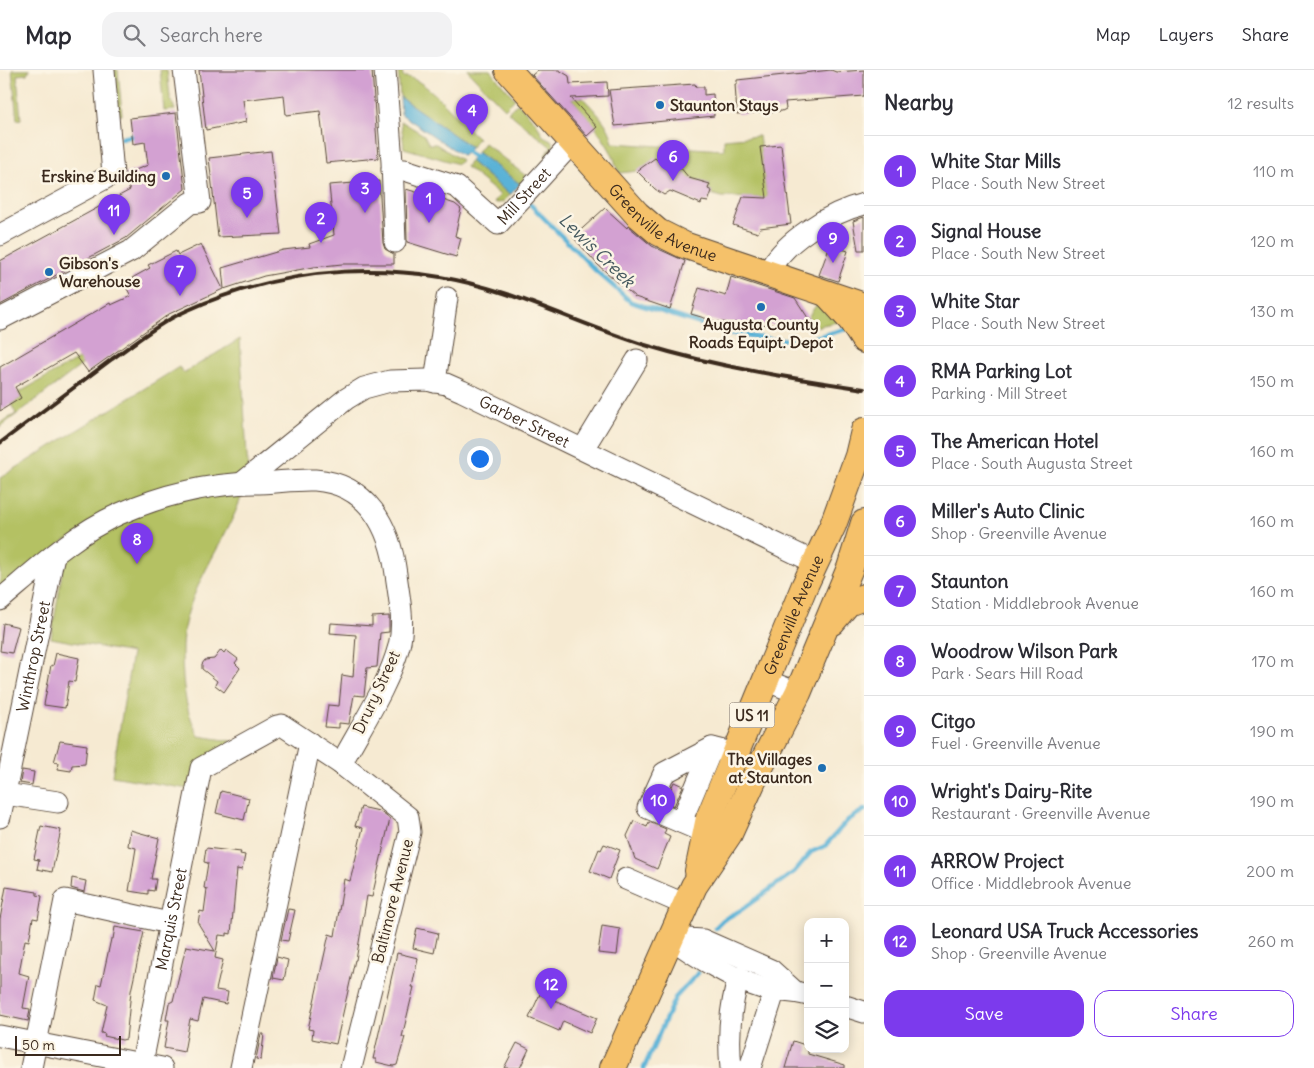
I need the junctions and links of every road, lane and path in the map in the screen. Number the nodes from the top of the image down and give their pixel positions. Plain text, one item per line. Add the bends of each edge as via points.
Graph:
1 (104, 70) edge
2 (184, 70) edge
3 (385, 70) edge
4 (508, 70) edge
5 (572, 143) junction
6 (392, 170) junction
7 (864, 204) edge
8 (0, 235) edge
9 (395, 242) dead end
10 (768, 274) junction
11 (447, 298) dead end
12 (0, 319) edge
13 (861, 325) edge
14 (637, 360) dead end
15 (435, 382) junction
16 (864, 431) edge
17 (583, 449) junction
18 (242, 483) junction
19 (864, 523) edge
20 (54, 555) junction
21 (820, 556) junction
22 (858, 564) edge
23 (864, 597) edge
24 (0, 600) edge
25 (818, 649) junction
26 (767, 681) junction
27 (798, 693) junction
28 (310, 743) junction
29 (724, 751) junction
30 (341, 764) junction
31 (5, 794) junction
32 (58, 802) dead end
33 (0, 817) edge
34 (681, 822) junction
35 (706, 834) junction
36 (626, 879) dead end
37 (690, 896) junction
38 (169, 923) junction
39 (671, 938) junction
40 (739, 977) junction
41 (792, 991) edge
42 (849, 1007) edge
43 (864, 1012) edge
44 (0, 1036) edge
45 (36, 1043) junction
46 (141, 1066) edge
47 (31, 1068) edge
48 (162, 1068) edge
49 (241, 1068) edge
50 (351, 1068) edge
51 (613, 1068) edge
52 (731, 1068) edge
53 (750, 1068) edge

1 - 8 street via 113,174
2 - 12 street via 200,202 190,203 131,251
3 - 6 street
4 - 5 main road, Greenville Avenue
5 - 6 street, Mill Street via 498,224 457,187 405,170
5 - 10 main road, Greenville Avenue via 637,214 658,232 684,245
6 - 9 street
7 - 10 street via 846,208 791,243 773,262
10 - 13 main road, Greenville Avenue via 827,294
11 - 15 street
14 - 17 street
15 - 17 street, Garber Street via 462,391
15 - 18 street, Garber Street via 390,381 354,393
16 - 21 main road, Greenville Avenue / US 11 via 858,456
17 - 21 street, Garber Street
18 - 20 street, Drury Street via 196,489 135,507 96,526
18 - 30 street, Drury Street via 316,480 340,486 375,512 392,546 401,626 399,645 389,673
19 - 22 main road, Greenville Avenue / US 11
20 - 24 street, Drury Street
20 - 31 street, Winthrop Street
21 - 22 main road
21 - 26 main road, Greenville Avenue / US 11 via 804,587
22 - 25 main road, Greenville Avenue / US 11
23 - 25 main road via 848,603 836,615
25 - 27 main road, Greenville Avenue / US 11
26 - 27 street
26 - 29 main road, Greenville Avenue / US 11
27 - 37 main road, Greenville Avenue / US 11 via 729,834
28 - 30 street
28 - 38 street, Marquis Street via 286,727 277,726 201,768
28 - 49 street
29 - 34 street
29 - 34 street via 664,773 648,808
29 - 35 main road, Greenville Avenue / US 11
30 - 50 street, Baltimore Avenue via 406,814 410,832
31 - 32 street
31 - 33 street, Winthrop Street
34 - 35 street
35 - 37 main road, Greenville Avenue / US 11
36 - 37 street
37 - 39 main road, Greenville Avenue / US 11
38 - 45 street via 65,900
38 - 46 street, Marquis Street
39 - 40 street via 697,958
39 - 41 street via 704,940 771,970
39 - 51 main road, Greenville Avenue / US 11
40 - 41 street via 763,988
40 - 52 street via 732,999
41 - 53 street
42 - 43 street
44 - 45 street
45 - 46 street
45 - 47 street
46 - 48 street

